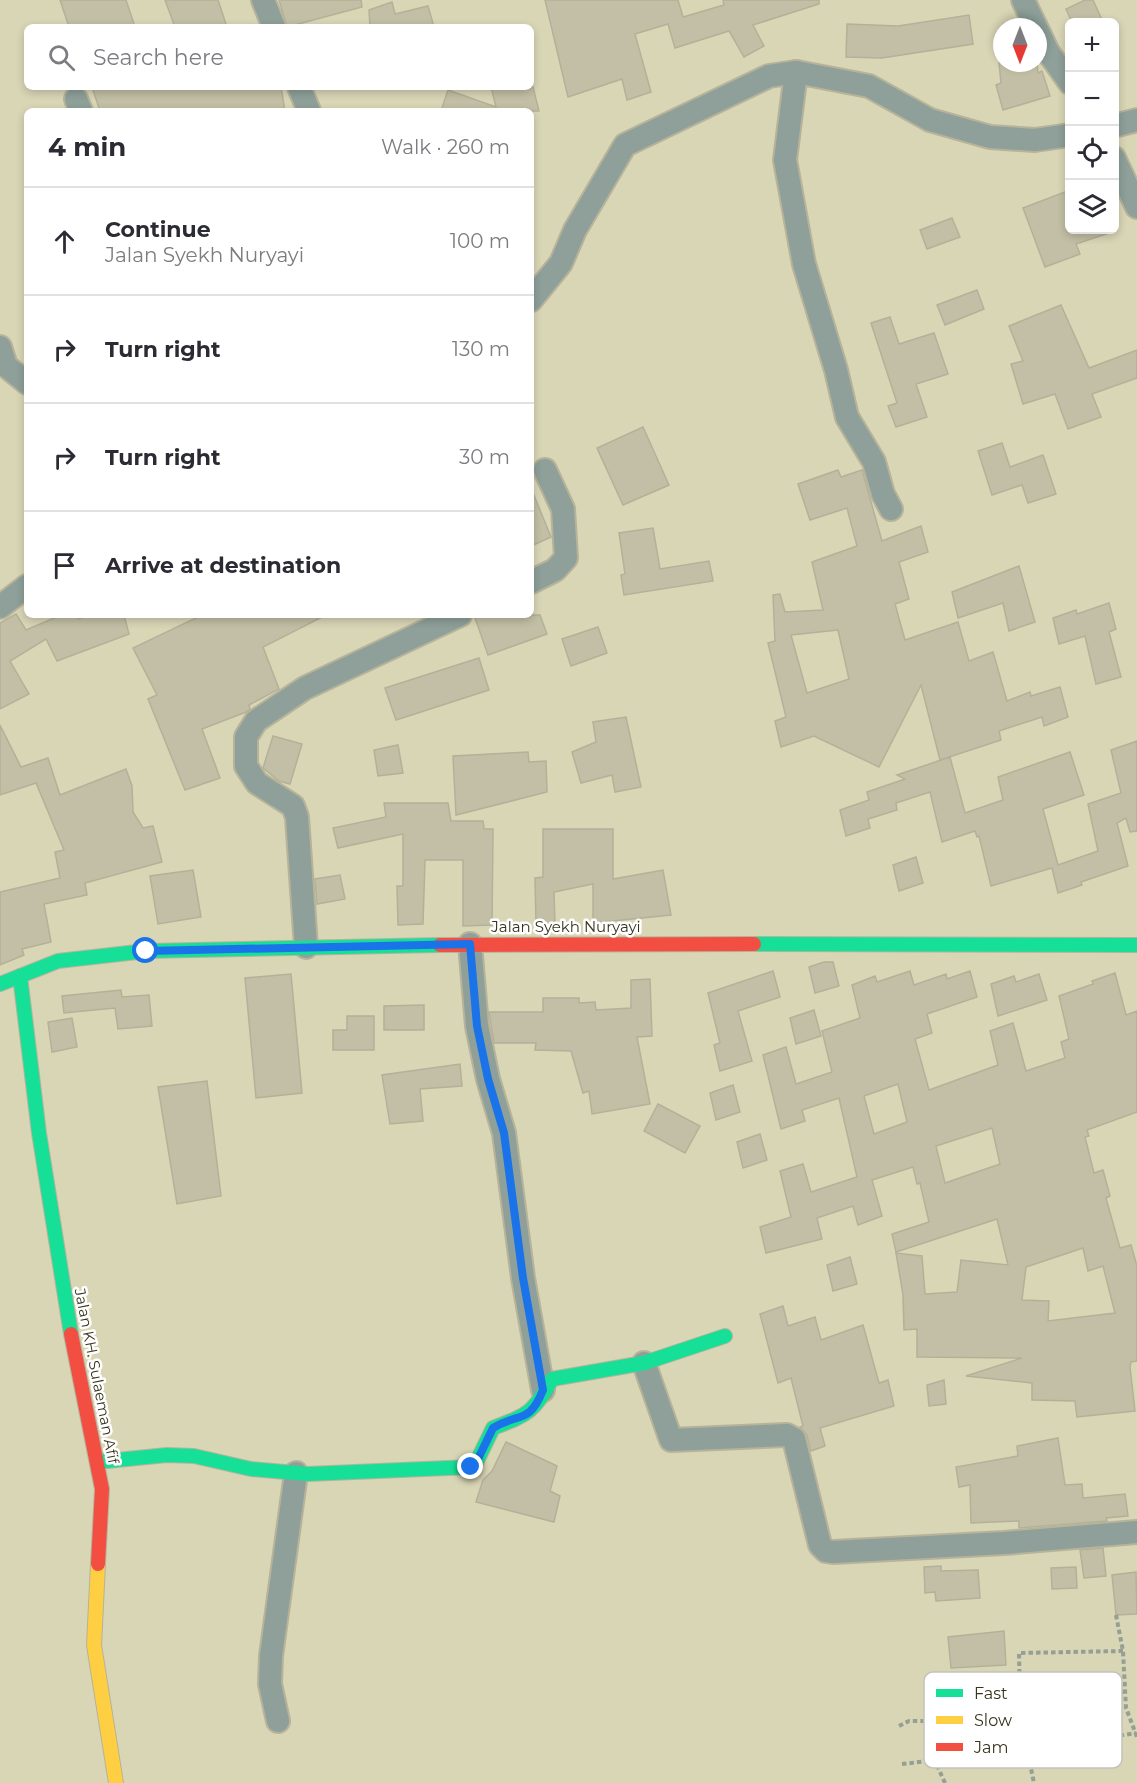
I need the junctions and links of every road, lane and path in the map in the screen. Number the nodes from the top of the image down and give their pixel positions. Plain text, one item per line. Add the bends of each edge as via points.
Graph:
1 (263, 0) edge
2 (1023, 0) edge
3 (1032, 18) edge
4 (273, 24) edge
5 (1047, 49) edge
6 (796, 72) junction
7 (1065, 76) edge
8 (300, 90) edge
9 (308, 108) edge
10 (1137, 120) edge
11 (1119, 125) edge
12 (1065, 136) edge
13 (1119, 169) edge
14 (1137, 207) edge
15 (534, 296) edge
16 (0, 347) edge
17 (24, 381) edge
18 (545, 470) dead end
19 (891, 509) dead end
20 (534, 580) edge
21 (24, 588) edge
22 (0, 607) edge
23 (454, 618) edge
24 (470, 944) junction
25 (1137, 945) edge
26 (306, 947) junction
27 (20, 976) junction
28 (0, 984) edge
29 (724, 1336) dead end
30 (644, 1364) junction
31 (543, 1390) junction
32 (97, 1462) junction
33 (296, 1473) junction
34 (1137, 1532) edge
35 (1116, 1615) dead end
36 (1123, 1651) junction
37 (1019, 1672) edge
38 (1124, 1692) joint
39 (278, 1721) dead end
40 (924, 1721) edge
41 (898, 1726) dead end
42 (1136, 1735) edge
43 (924, 1761) edge
44 (902, 1764) dead end
45 (938, 1768) edge
46 (1031, 1768) edge
47 (116, 1783) edge
48 (945, 1783) edge
49 (1034, 1783) edge

1 - 4 street
2 - 3 street
5 - 7 street
6 - 12 street via 869,86 930,120 990,137 1035,140
6 - 15 street via 769,76 625,146 575,230 561,263
6 - 19 street via 785,160 804,264 847,417 874,462
8 - 9 street
10 - 11 street
13 - 14 street
16 - 17 street via 6,366
18 - 20 street via 562,509 566,558 555,570
21 - 22 street
23 - 26 street via 305,688 256,722 246,737 246,766 257,783 293,806 297,816
24 - 25 street, Jalan Syekh Nuryayi
24 - 26 street, Jalan Syekh Nuryayi
24 - 31 street via 477,1026 504,1133
26 - 27 street, Jalan Syekh Nuryayi via 98,955 58,961
27 - 28 street, Jalan Syekh Nuryayi
27 - 32 street, Jalan KH. Sulaeman Afif via 39,1133 77,1371
29 - 30 street
30 - 31 street via 552,1379
30 - 34 street via 671,1440 787,1435 794,1438 820,1545 826,1551
31 - 33 street via 528,1415 493,1428 471,1467
32 - 33 street via 194,1456 251,1470
32 - 47 street, Jalan KH. Sulaeman Afif via 102,1489 94,1645
33 - 39 street via 271,1656 270,1684
35 - 36 path
36 - 37 path via 1019,1653
36 - 38 path
38 - 42 path
40 - 41 path
43 - 44 path
45 - 48 path
46 - 49 path

